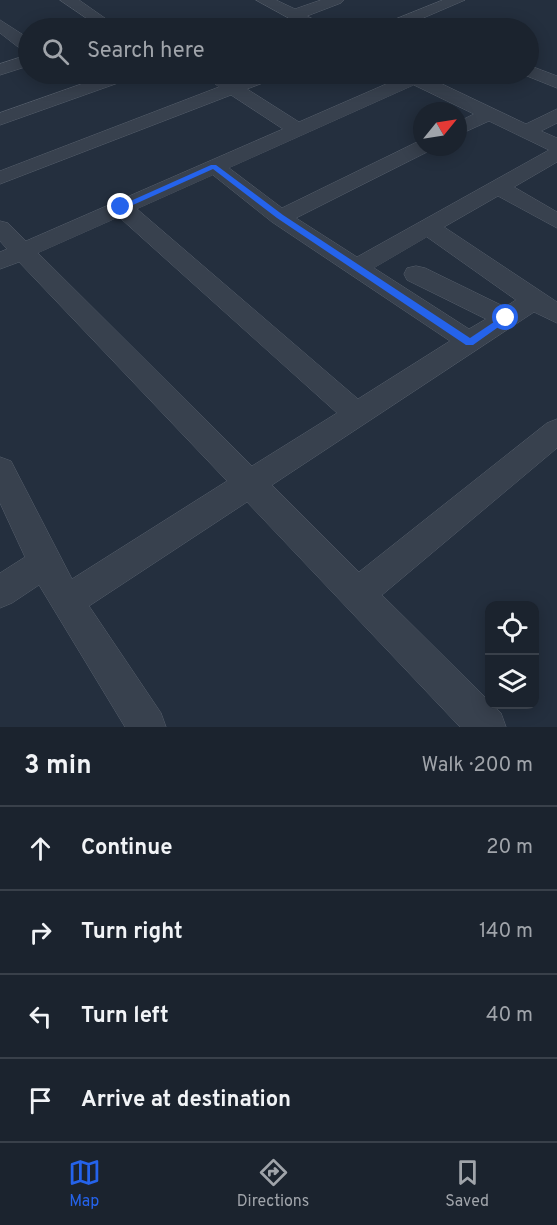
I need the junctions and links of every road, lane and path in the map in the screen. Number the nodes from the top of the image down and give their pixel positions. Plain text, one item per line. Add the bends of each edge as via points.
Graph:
1 (264, 0) edge
2 (336, 0) edge
3 (458, 0) edge
4 (74, 1) edge
5 (294, 15) junction
6 (97, 18) edge
7 (300, 18) edge
8 (413, 18) edge
9 (0, 25) edge
10 (18, 38) edge
11 (18, 64) edge
12 (0, 70) edge
13 (539, 75) edge
14 (557, 83) edge
15 (99, 84) edge
16 (226, 84) edge
17 (244, 84) edge
18 (394, 84) edge
19 (427, 84) edge
20 (233, 88) junction
21 (489, 114) junction
22 (557, 115) edge
23 (0, 120) edge
24 (467, 125) edge
25 (299, 130) junction
26 (526, 131) junction
27 (557, 146) edge
28 (413, 151) edge
29 (557, 154) edge
30 (214, 166) junction
31 (0, 178) edge
32 (499, 188) junction
33 (121, 207) junction
34 (280, 217) junction
35 (557, 221) edge
36 (0, 228) edge
37 (421, 230) junction
38 (11, 256) edge
39 (355, 268) junction
40 (416, 274) junction
41 (406, 301) junction
42 (545, 307) edge
43 (506, 318) junction
44 (470, 342) junction
45 (358, 415) junction
46 (557, 431) edge
47 (0, 470) edge
48 (250, 484) junction
49 (44, 563) junction
50 (0, 592) edge
51 (357, 594) junction
52 (66, 602) junction
53 (147, 727) edge
54 (487, 727) edge

1 - 5 street
2 - 5 street
3 - 8 street
4 - 6 street
5 - 7 street
9 - 10 street
11 - 12 street
13 - 14 street
15 - 23 street
16 - 20 street
17 - 20 street
18 - 25 street
19 - 21 street
20 - 25 street
20 - 31 street
21 - 24 street
21 - 26 street
22 - 26 street
25 - 30 street
26 - 27 street
28 - 34 street
29 - 32 street
30 - 33 street
30 - 34 street
32 - 35 street
32 - 37 street
33 - 38 street
33 - 45 street
34 - 39 street
36 - 38 street
37 - 39 street
37 - 40 street
37 - 42 street
38 - 48 street
39 - 41 street
40 - 41 street
40 - 43 street
41 - 44 street
42 - 43 street
43 - 44 street
44 - 45 street
45 - 48 street
46 - 51 street
47 - 49 street
48 - 51 street
48 - 52 street
49 - 50 street
49 - 52 street
51 - 54 street
52 - 53 street

